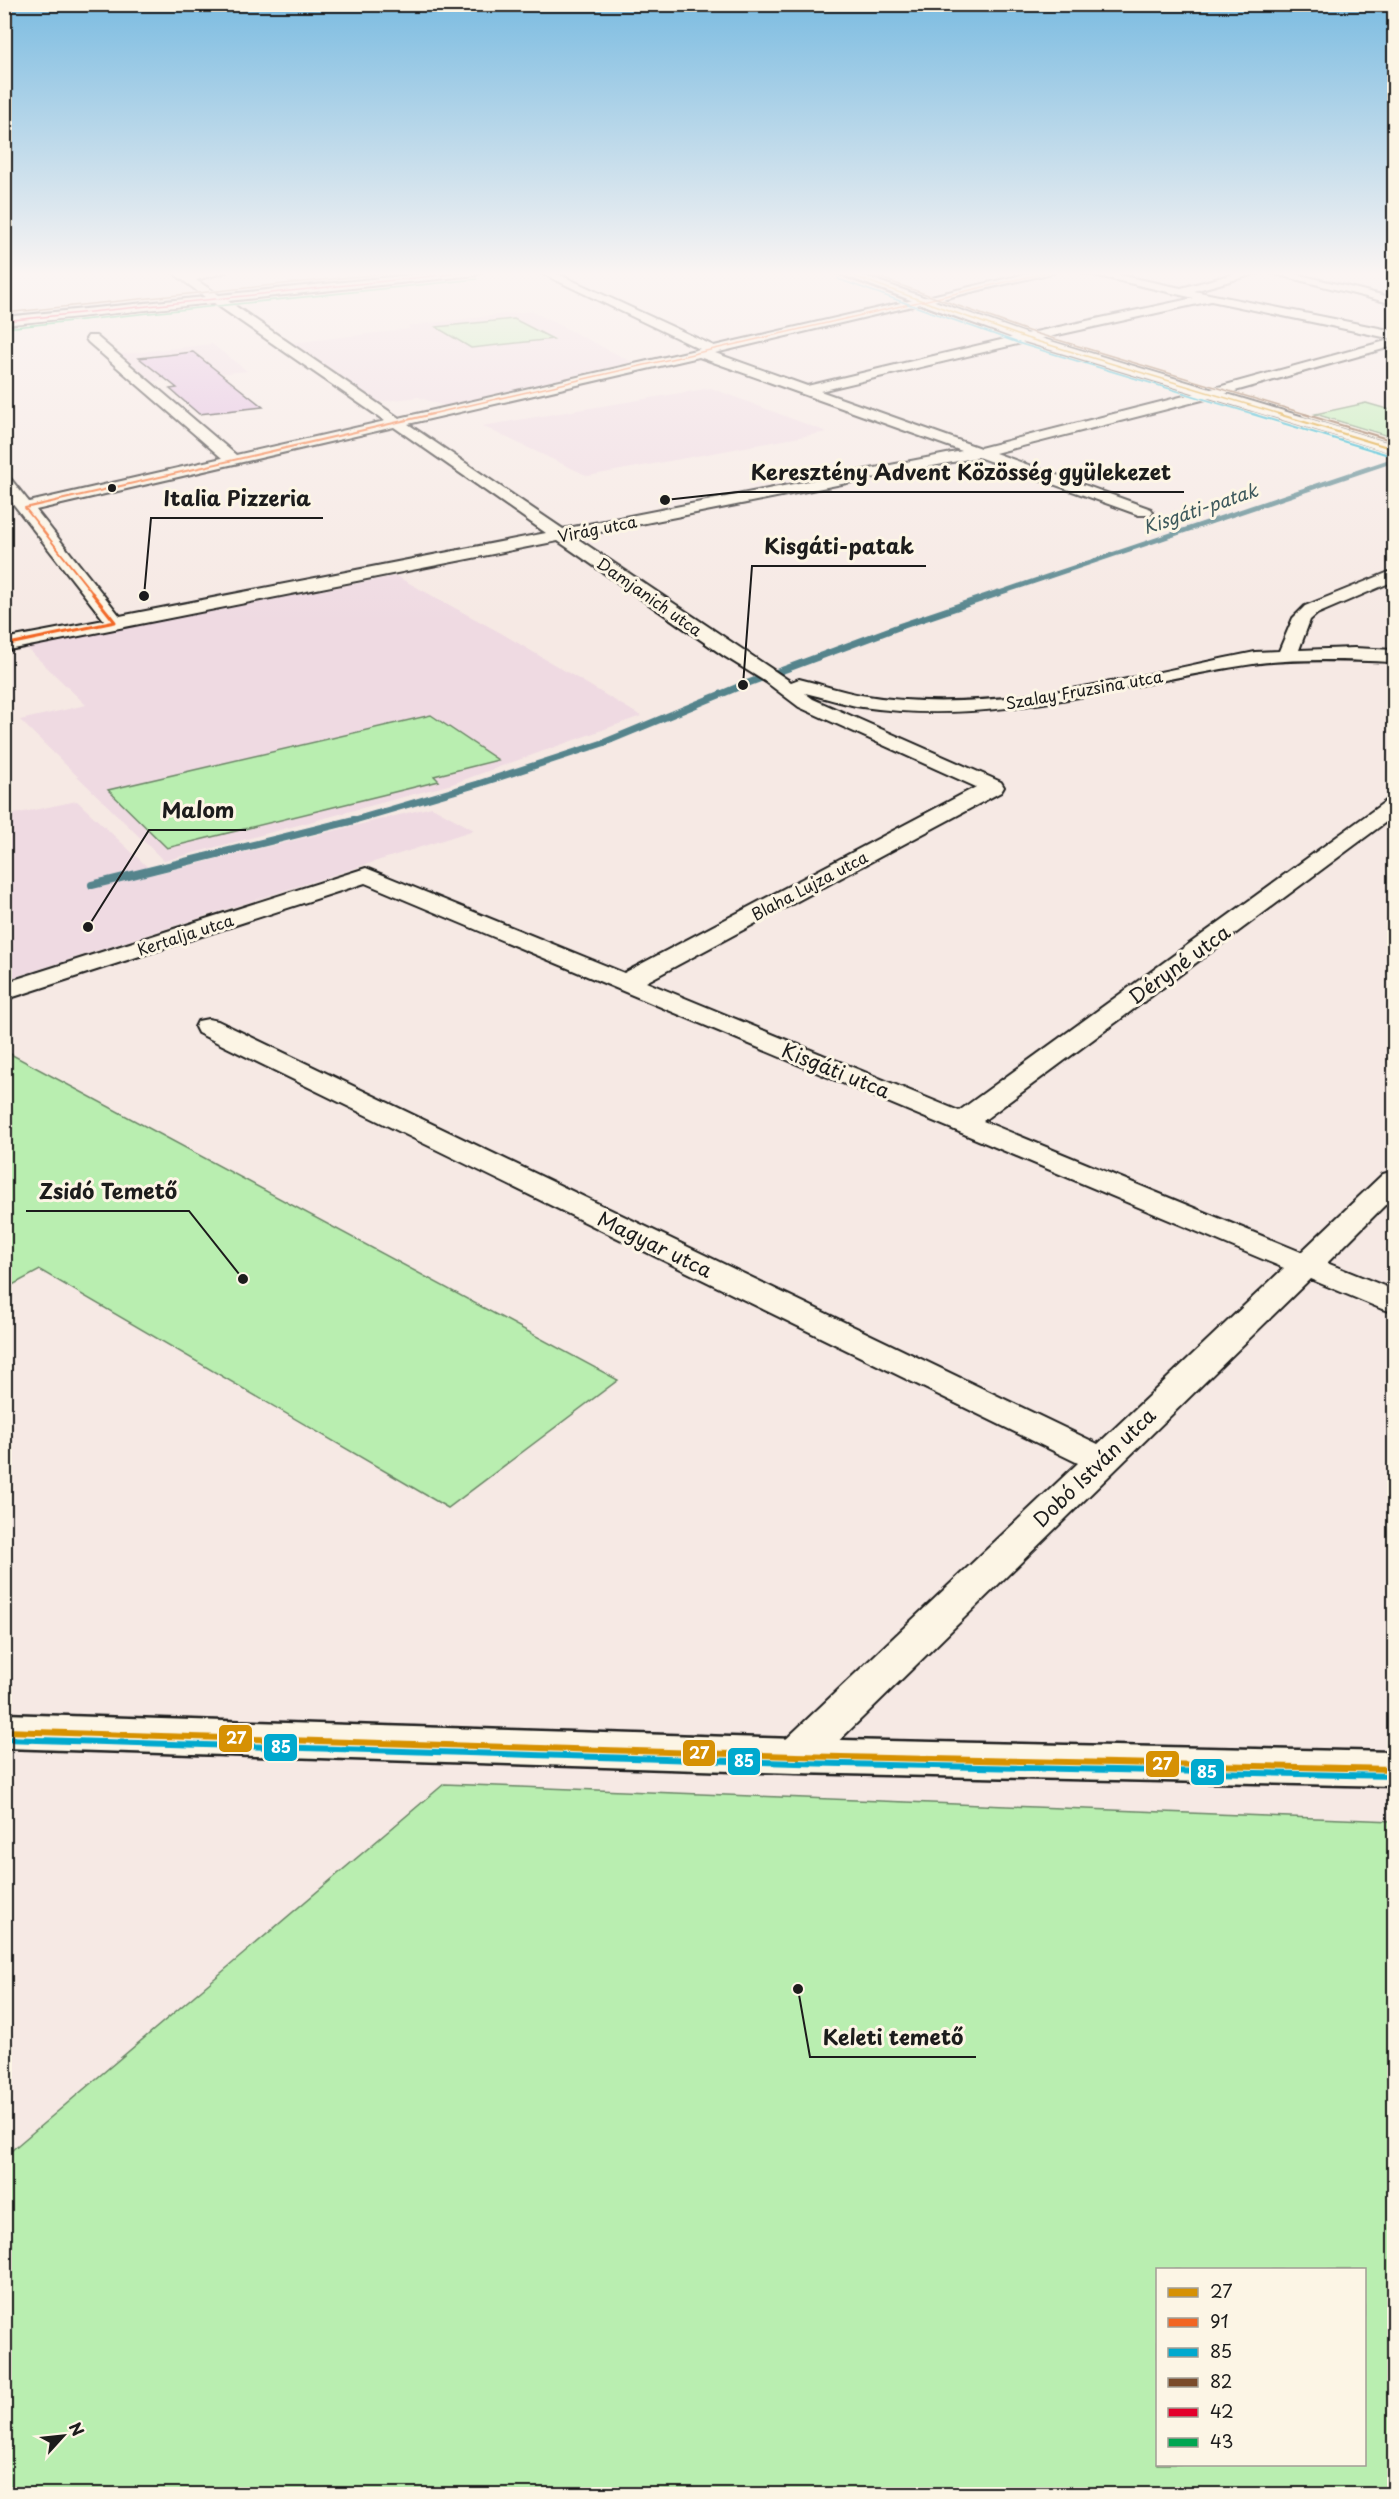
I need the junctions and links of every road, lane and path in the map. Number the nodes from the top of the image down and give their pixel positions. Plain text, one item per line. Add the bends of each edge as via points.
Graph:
1 (150, 389) edge
2 (345, 389) edge
3 (541, 389) edge
4 (804, 389) edge
5 (814, 389) edge
6 (1191, 389) edge
7 (1228, 389) edge
8 (808, 390) junction
9 (1209, 394) junction
10 (394, 422) junction
11 (1395, 449) edge
12 (981, 452) junction
13 (233, 460) junction
14 (7, 487) edge
15 (25, 508) junction
16 (1145, 512) dead end
17 (562, 535) junction
18 (1395, 575) edge
19 (115, 622) junction
20 (4, 645) edge
21 (1287, 656) junction
22 (1395, 656) edge
23 (770, 676) junction
24 (861, 701) junction
25 (831, 716) junction
26 (993, 787) joint
27 (1395, 807) edge
28 (366, 875) joint
29 (625, 983) junction
30 (4, 992) edge
31 (208, 1027) dead end
32 (963, 1122) junction
33 (1395, 1180) edge
34 (1307, 1264) junction
35 (1395, 1302) edge
36 (1101, 1460) junction
37 (4, 1731) edge
38 (796, 1756) junction
39 (1395, 1769) edge

1 - 13 street
2 - 10 street, Damjanich utca
3 - 10 street
4 - 8 street
5 - 8 street
6 - 9 main road
7 - 9 street, Virág utca
8 - 12 street
9 - 11 main road
9 - 12 street, Virág utca
10 - 13 street
10 - 17 street, Damjanich utca
12 - 16 street
12 - 17 street, Virág utca
13 - 15 street
14 - 15 street
15 - 19 street
17 - 19 street, Virág utca
17 - 23 street, Damjanich utca
18 - 21 street via 1311,610 1302,618
19 - 20 street, Virág utca
21 - 22 street, Szalay Fruzsina utca
21 - 24 street, Szalay Fruzsina utca via 1223,663 1014,703 938,707
23 - 24 street, Szalay Fruzsina utca
23 - 25 street, Damjanich utca via 788,692
24 - 25 street
25 - 26 street, Damjanich utca
26 - 29 street, Blaha Lujza utca
27 - 32 street, Déryné utca
28 - 29 street, Kisgáti utca
28 - 30 street, Kertalja utca
29 - 32 street, Kisgáti utca
31 - 36 street, Magyar utca
32 - 34 street, Kisgáti utca
33 - 34 street, Dobó István utca
34 - 35 street, Kisgáti utca
34 - 36 street, Dobó István utca
36 - 38 street, Dobó István utca
37 - 38 main road
38 - 39 main road

